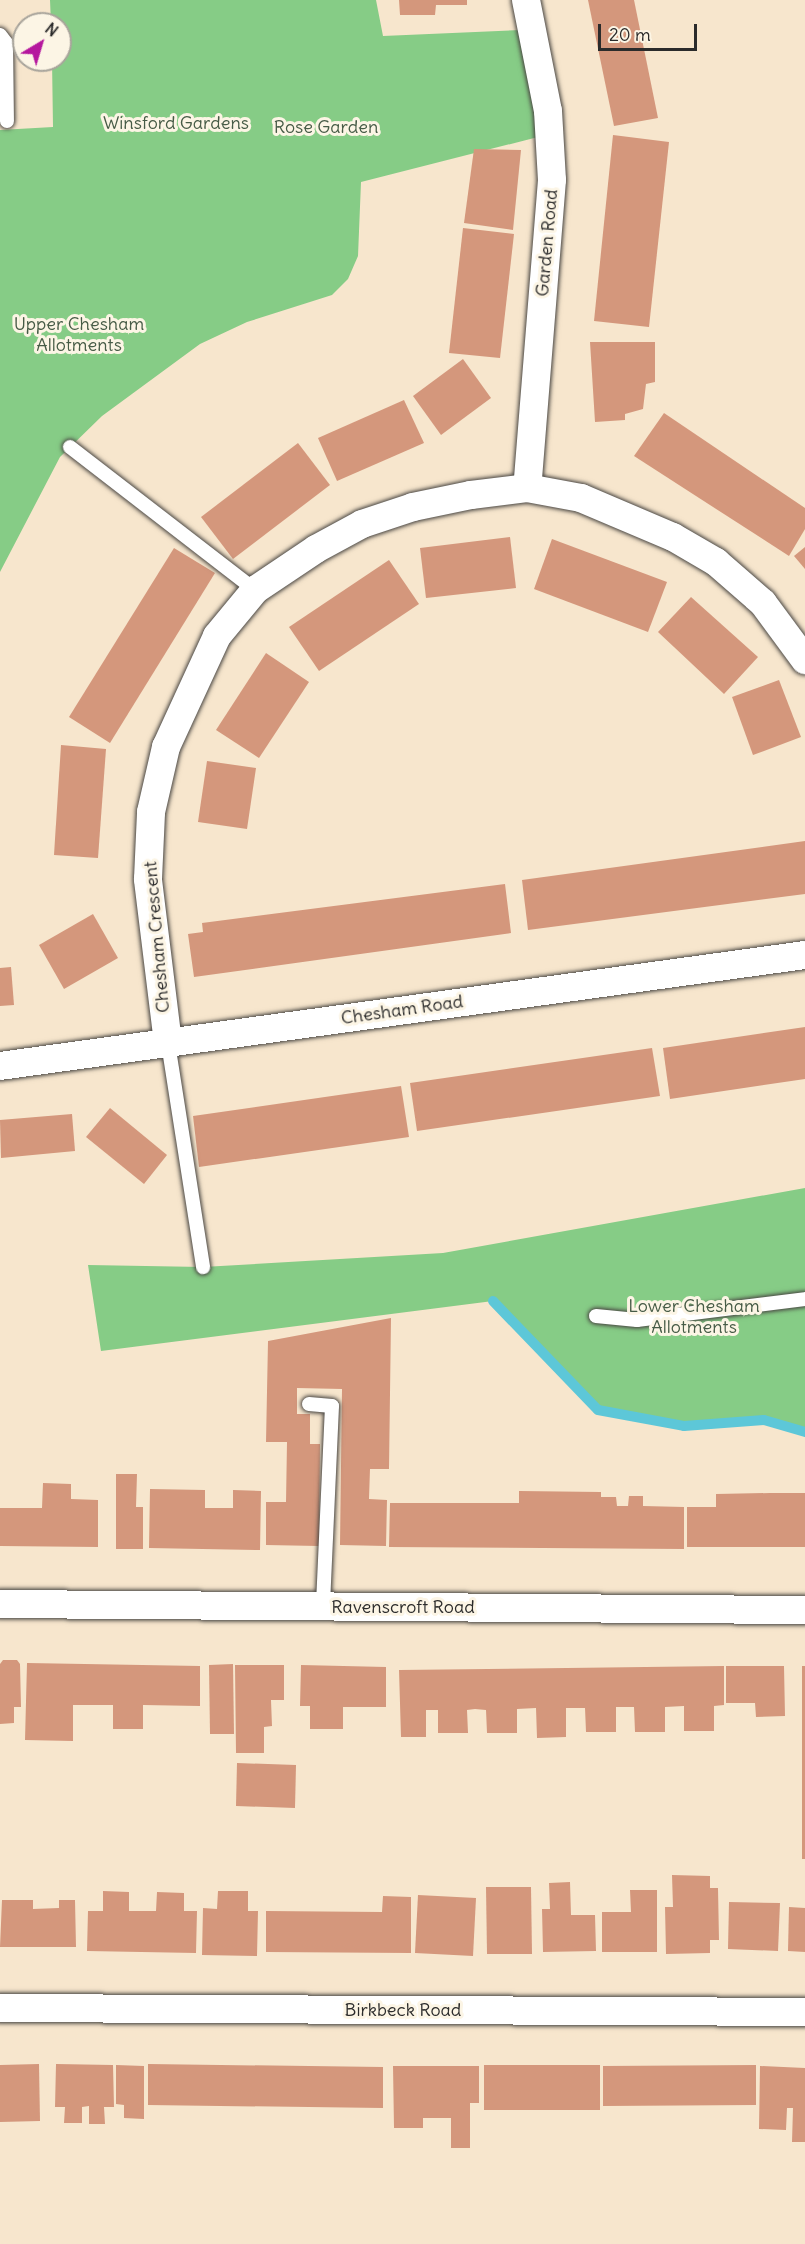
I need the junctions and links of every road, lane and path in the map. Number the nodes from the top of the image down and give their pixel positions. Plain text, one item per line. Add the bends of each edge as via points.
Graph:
1 (526, 0) edge
2 (0, 35) edge
3 (7, 121) dead end
4 (70, 447) dead end
5 (526, 488) junction
6 (255, 590) junction
7 (805, 660) edge
8 (805, 954) edge
9 (168, 1043) junction
10 (0, 1066) edge
11 (203, 1267) dead end
12 (805, 1299) edge
13 (596, 1316) dead end
14 (309, 1404) dead end
15 (0, 1604) edge
16 (323, 1606) junction
17 (805, 1610) edge
18 (0, 2008) edge
19 (805, 2012) edge

1 - 5 street, Garden Road via 548,111 552,180
2 - 3 lane via 6,43
4 - 6 lane
5 - 6 street, Chesham Crescent via 413,507 362,524
5 - 7 street, Chesham Crescent via 581,498 627,515 716,562 763,603
6 - 9 street, Chesham Crescent via 217,636 190,691 166,747 151,812 148,879
8 - 9 street, Chesham Road
9 - 10 street, Chesham Road
9 - 11 lane
12 - 13 lane via 637,1320
14 - 16 lane via 332,1406
15 - 16 street, Ravenscroft Road
16 - 17 street, Ravenscroft Road
18 - 19 street, Birkbeck Road

